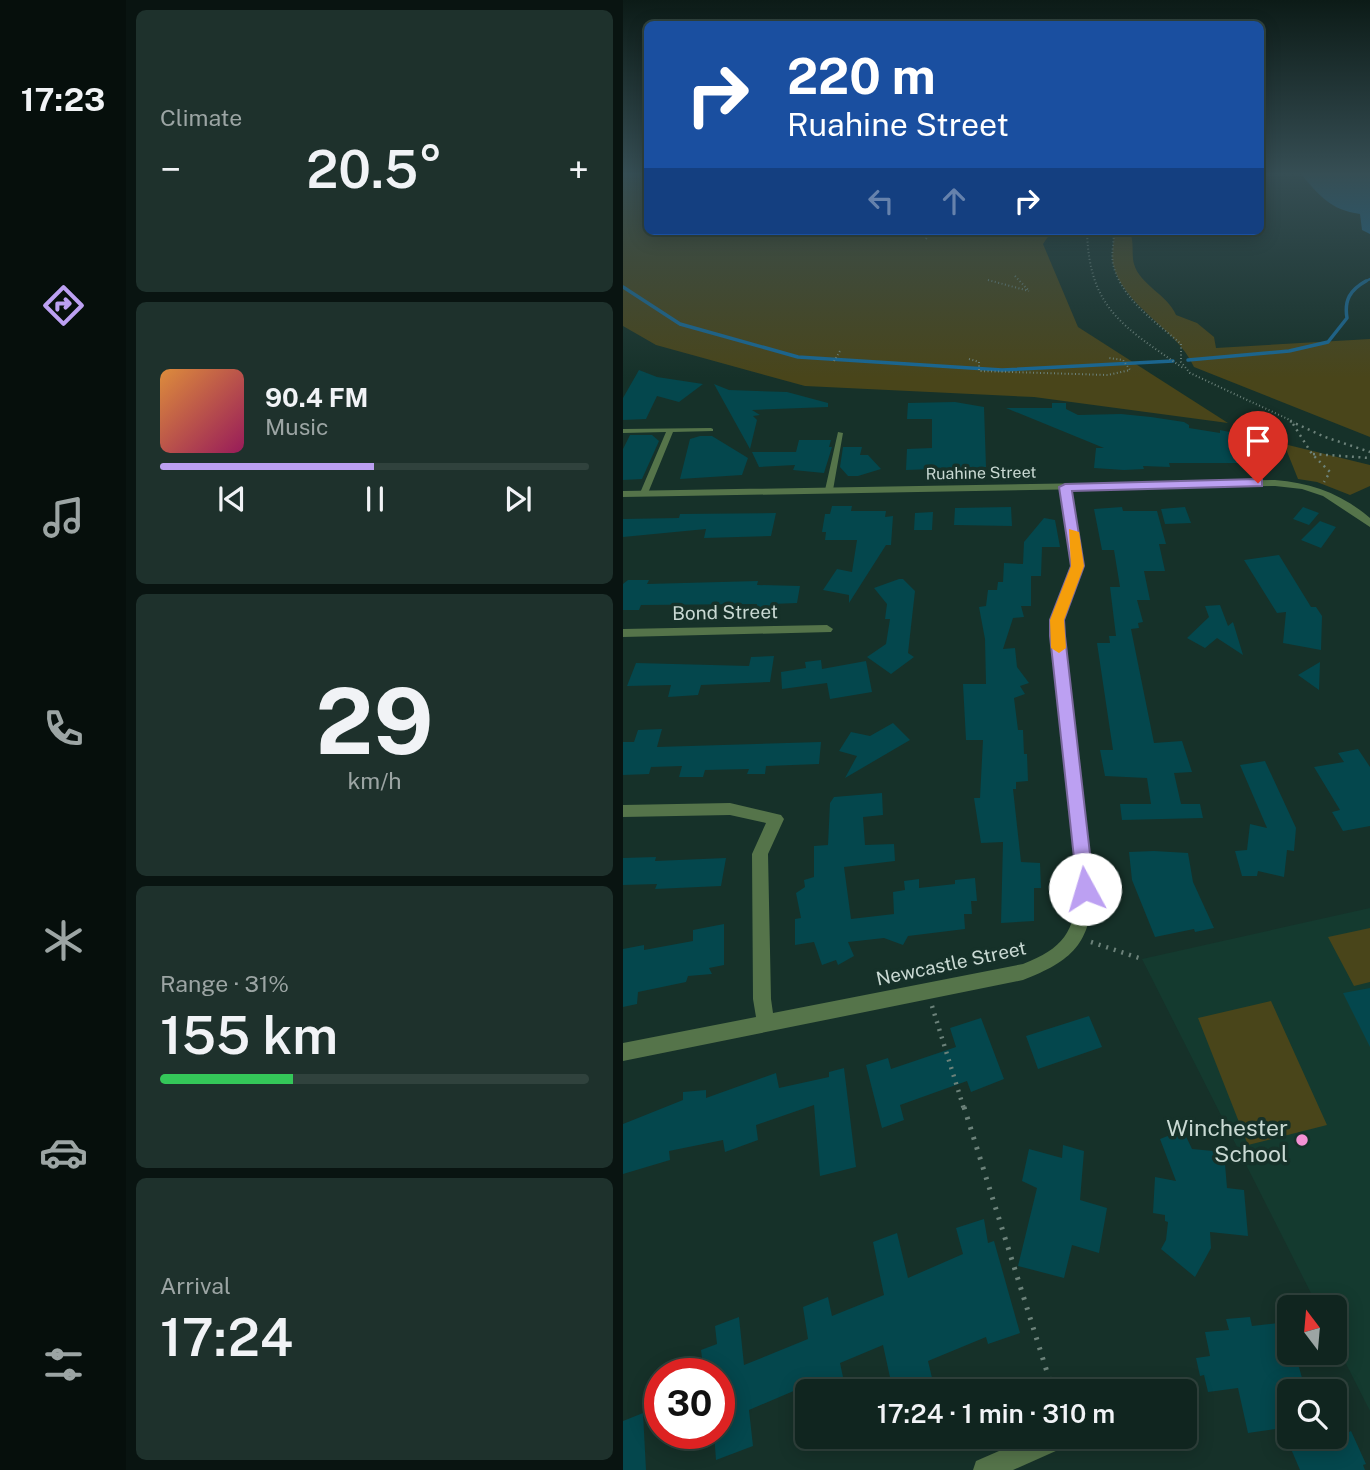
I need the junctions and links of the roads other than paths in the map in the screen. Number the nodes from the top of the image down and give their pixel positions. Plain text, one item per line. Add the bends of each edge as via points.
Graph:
1 (711, 430) dead end
2 (623, 431) edge
3 (670, 431) junction
4 (839, 433) dead end
5 (1065, 487) junction
6 (829, 490) junction
7 (644, 493) junction
8 (623, 494) edge
9 (1370, 524) edge
10 (827, 629) dead end
11 (623, 632) edge
12 (623, 811) edge
13 (766, 1023) junction
14 (623, 1052) edge
15 (1031, 1449) edge
16 (985, 1470) edge

1 - 3 lane
2 - 3 lane
3 - 7 lane
4 - 6 lane
5 - 6 street, Ruahine Street
5 - 9 street, Ruahine Street via 1258,483 1320,490
5 - 13 street, Newcastle Street via 1077,566 1057,620 1085,889 1085,918 1076,938 1044,964 1023,972
6 - 7 street, Ruahine Street
7 - 8 street, Ruahine Street
10 - 11 street, Bond Street
12 - 13 street via 730,809 776,819 760,854
13 - 14 street, Newcastle Street
15 - 16 street

